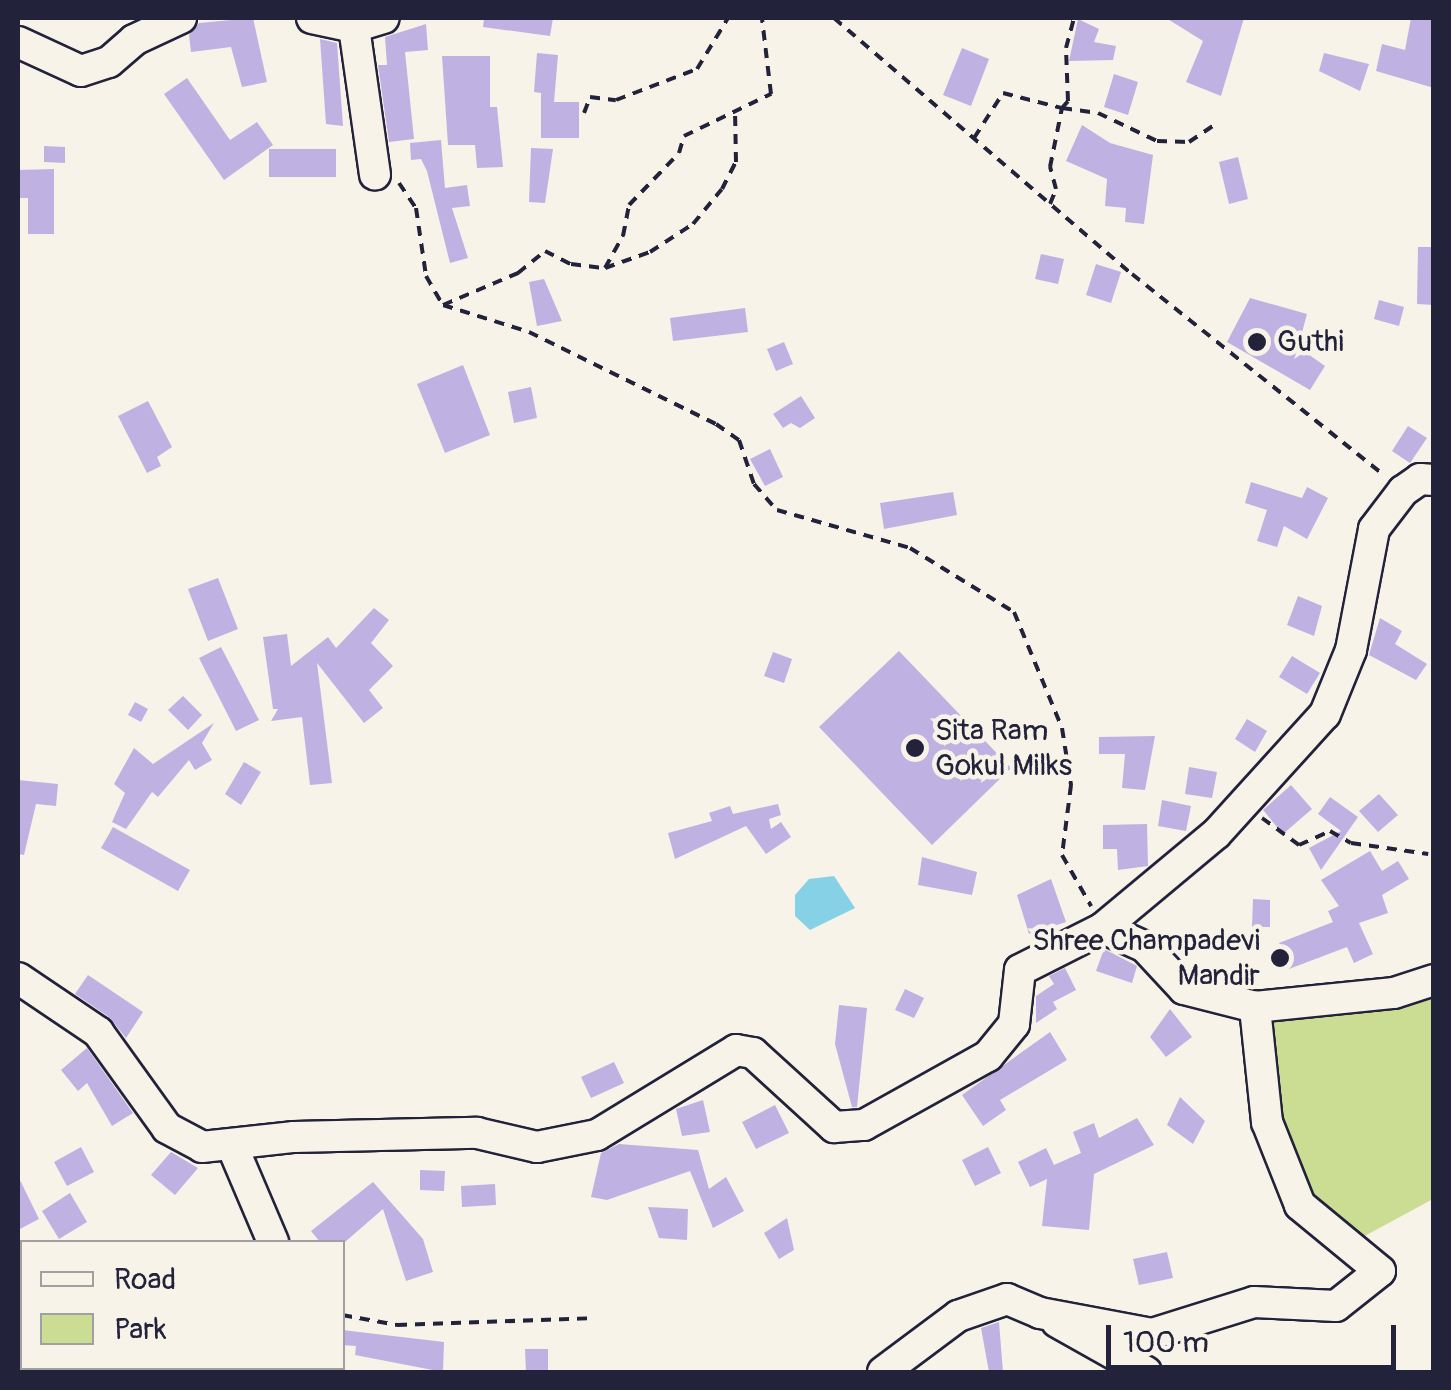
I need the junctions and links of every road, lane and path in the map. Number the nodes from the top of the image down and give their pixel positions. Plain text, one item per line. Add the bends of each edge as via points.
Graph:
1 (180, 18) edge
2 (312, 18) edge
3 (384, 18) edge
4 (728, 18) edge
5 (762, 18) edge
6 (834, 18) edge
7 (1074, 18) edge
8 (354, 27) junction
9 (18, 42) edge
10 (735, 108) junction
11 (1062, 108) junction
12 (584, 113) dead end
13 (1214, 125) dead end
14 (974, 138) junction
15 (375, 174) joint
16 (1050, 204) junction
17 (605, 268) junction
18 (443, 305) junction
19 (1434, 480) edge
20 (1404, 491) junction
21 (1245, 801) junction
22 (1428, 854) dead end
23 (1104, 928) junction
24 (18, 978) edge
25 (1434, 980) edge
26 (1255, 1007) junction
27 (233, 1148) junction
28 (273, 1240) edge
29 (1040, 1313) junction
30 (345, 1316) edge
31 (594, 1318) dead end
32 (883, 1372) edge
33 (1146, 1372) edge

1 - 9 street via 134,40 109,62 81,71
2 - 8 street
3 - 8 street
4 - 12 path via 697,70 616,100 590,97
5 - 10 path via 770,94
6 - 14 path
7 - 11 path via 1066,48 1068,102
8 - 15 street
10 - 17 path via 684,136 680,153 629,205 623,236
10 - 17 path via 736,162 694,224 650,252
11 - 13 path via 1098,113 1157,141 1189,142
11 - 14 path via 1003,93
11 - 16 path
14 - 16 path
15 - 18 path via 376,180 400,184 416,208 426,276
16 - 20 path
17 - 18 path via 571,264 545,250 518,273
18 - 23 path via 529,332 716,424 739,440 754,484 777,510 910,548 1014,612 1062,728 1071,785 1062,855
19 - 20 street via 1420,479
20 - 21 street via 1374,529 1352,650 1325,714
21 - 22 path via 1282,838 1299,845 1330,831 1350,843
21 - 23 street via 1216,834
23 - 26 street via 1145,947 1184,989
23 - 27 street via 1020,970 1014,1024 988,1056 864,1125 834,1127 753,1053 736,1050 597,1134 536,1147 478,1133 294,1137
24 - 27 street via 98,1032 167,1128 202,1148
25 - 26 street via 1394,994
26 - 29 street via 1267,1122 1300,1205 1380,1271 1336,1306 1254,1302 1152,1334
27 - 28 street
29 - 32 street via 1006,1299 958,1316
29 - 33 street
30 - 31 path via 397,1325

